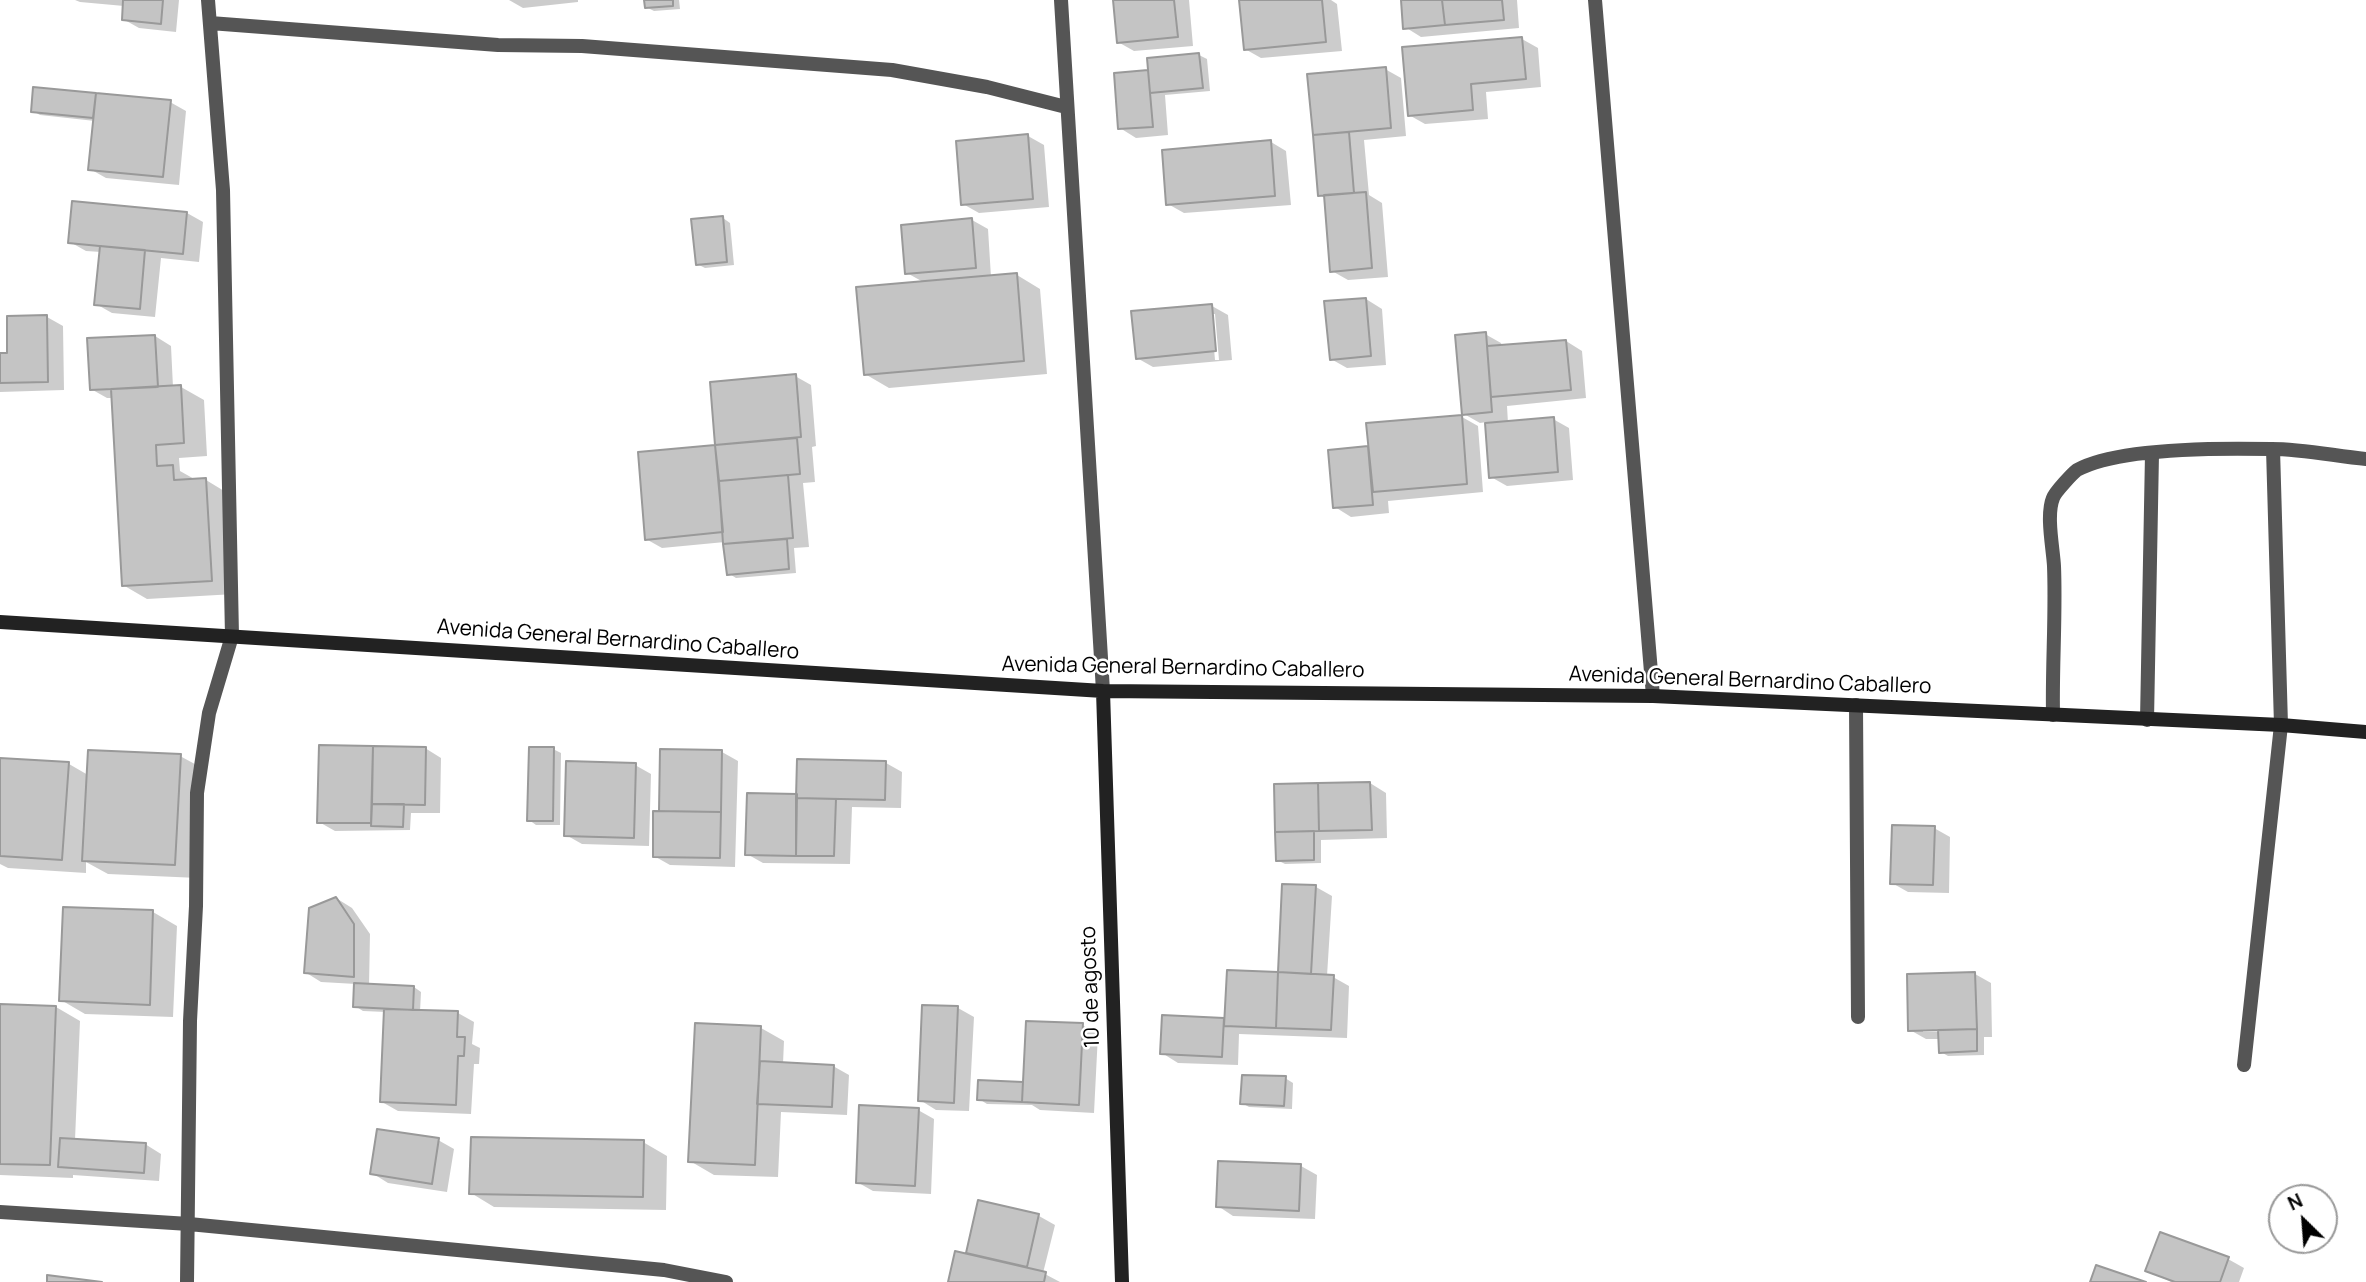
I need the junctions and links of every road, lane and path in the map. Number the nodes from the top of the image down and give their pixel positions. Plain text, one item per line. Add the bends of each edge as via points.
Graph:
1 (208, 0) edge
2 (1061, 0) edge
3 (1595, 0) edge
4 (210, 23) junction
5 (1066, 107) junction
6 (2273, 449) junction
7 (2152, 454) junction
8 (2366, 459) edge
9 (0, 622) edge
10 (232, 636) junction
11 (1103, 691) junction
12 (1653, 696) junction
13 (1856, 705) junction
14 (2053, 715) junction
15 (2147, 720) junction
16 (2281, 725) junction
17 (2366, 732) edge
18 (1858, 1017) dead end
19 (2244, 1065) dead end
20 (0, 1212) edge
21 (188, 1224) junction
22 (664, 1276) edge
23 (187, 1282) edge
24 (726, 1282) edge
25 (1122, 1282) edge

1 - 4 street
2 - 5 street
3 - 12 street
4 - 5 street via 892,70
4 - 10 street via 223,190
5 - 11 street
6 - 7 street
6 - 8 street
6 - 16 street
7 - 14 street via 2108,459 2076,471 2053,498
7 - 15 street
9 - 10 main road, Avenida General Bernardino Caballero
10 - 11 main road, Avenida General Bernardino Caballero
10 - 21 street via 209,712 197,793
11 - 12 main road, Avenida General Bernardino Caballero
11 - 25 main road, 10 de agosto
12 - 13 main road, Avenida General Bernardino Caballero
13 - 14 main road, Avenida General Bernardino Caballero
13 - 18 street
14 - 15 main road, Avenida General Bernardino Caballero
15 - 16 main road, Avenida General Bernardino Caballero
16 - 17 main road, Avenida General Bernardino Caballero
16 - 19 street
20 - 21 street
21 - 22 street
21 - 23 street
22 - 24 street

